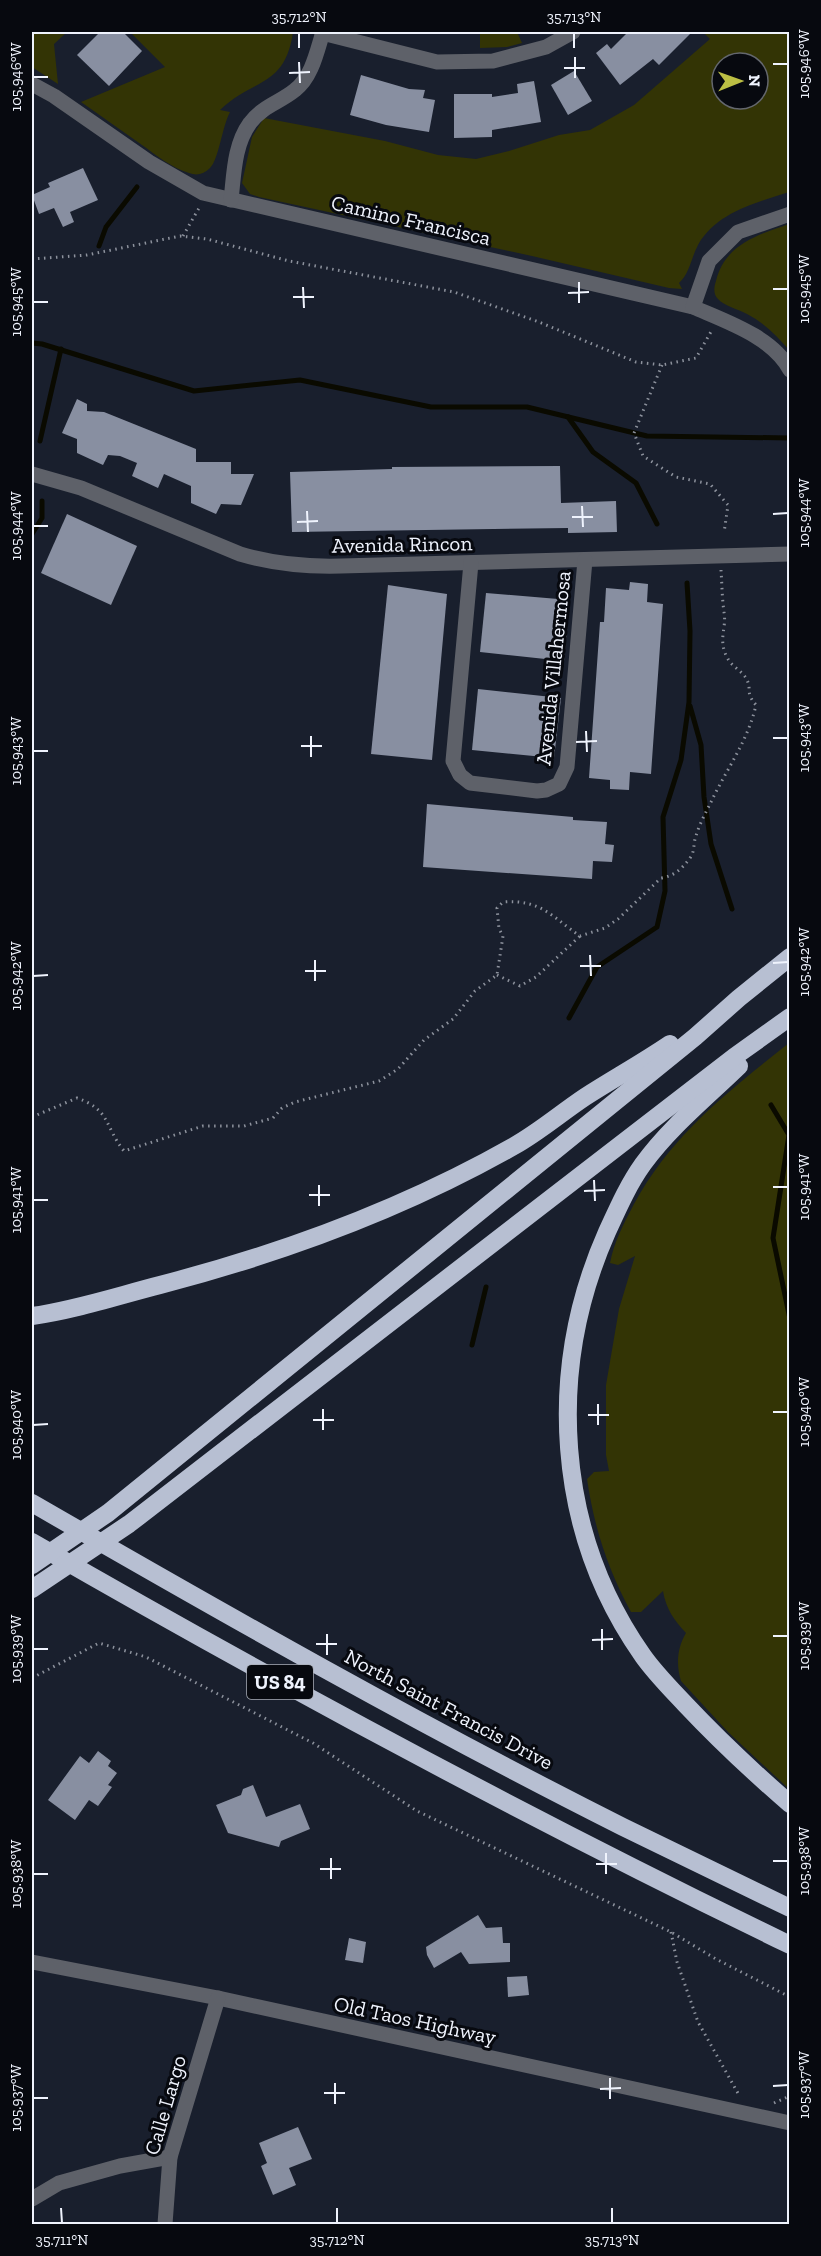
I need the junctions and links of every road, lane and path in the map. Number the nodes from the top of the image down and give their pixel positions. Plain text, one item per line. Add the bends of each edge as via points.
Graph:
1 (323, 32) edge
2 (573, 32) edge
3 (32, 84) edge
4 (208, 194) junction
5 (231, 200) junction
6 (789, 214) edge
7 (183, 236) junction
8 (32, 259) edge
9 (693, 308) junction
10 (719, 318) junction
11 (662, 364) junction
12 (789, 370) edge
13 (32, 474) edge
14 (724, 533) dead end
15 (789, 554) edge
16 (585, 560) junction
17 (471, 563) junction
18 (721, 568) dead end
19 (580, 936) junction
20 (789, 957) edge
21 (497, 975) junction
22 (739, 998) junction
23 (789, 1018) edge
24 (32, 1117) edge
25 (32, 1316) edge
26 (32, 1503) edge
27 (32, 1542) edge
28 (32, 1565) edge
29 (32, 1589) edge
30 (32, 1678) edge
31 (789, 1804) edge
32 (789, 1908) edge
33 (671, 1932) junction
34 (789, 1945) edge
35 (32, 1962) edge
36 (789, 1997) edge
37 (218, 1998) junction
38 (789, 2096) edge
39 (750, 2114) junction
40 (789, 2123) edge
41 (170, 2157) junction
42 (32, 2199) edge
43 (165, 2224) edge

1 - 2 street via 437,62 493,61 546,48
1 - 5 street via 310,71 296,90 264,108 249,124 238,147
3 - 4 street, Camino Francisca via 148,162
4 - 5 street, Camino Francisca
4 - 7 path
5 - 9 street, Camino Francisca
6 - 9 street via 738,232 709,261
7 - 8 path via 87,255
7 - 11 path via 289,261 454,292 636,362
9 - 10 street, Camino Francisca
10 - 11 path via 696,358
10 - 12 street, Camino Francisca via 751,332 786,362
11 - 14 path via 634,433 643,456 676,477 710,484 728,505
13 - 17 street, Avenida Rincon via 81,488 260,560 319,567
15 - 16 street, Avenida Rincon
16 - 17 street, Avenida Rincon
16 - 17 street, Avenida Villahermosa via 567,767 559,784 546,790 471,783 460,776 453,761
18 - 19 path via 723,646 727,658 747,680 748,696 756,705 753,717 696,835 693,855 672,877 661,878 605,928
19 - 21 path via 536,977 520,986
19 - 21 path via 537,906 503,902 497,908 503,936
20 - 22 highway
21 - 24 path via 475,991 453,1019 424,1040 398,1069 378,1081 295,1101 273,1118 244,1126 203,1126 124,1151 104,1114 77,1098
22 - 25 highway via 516,1145 411,1198 223,1268
22 - 28 highway via 108,1513
23 - 29 highway via 129,1524
23 - 31 highway via 665,1136 620,1204 599,1250 580,1311 567,1410 569,1467 583,1531 621,1622 672,1691
26 - 32 highway, North Saint Francis Drive / US 84 via 480,1752
27 - 34 highway, US 84 via 439,1768
30 - 33 path via 99,1643 146,1657 313,1743 417,1812
33 - 36 path
33 - 39 path via 698,2022
35 - 37 street, Old Taos Highway
37 - 39 street, Old Taos Highway
37 - 41 street, Calle Largo
38 - 39 path
39 - 40 street, Old Taos Highway
41 - 42 street via 59,2183
41 - 43 street, Calle Largo

